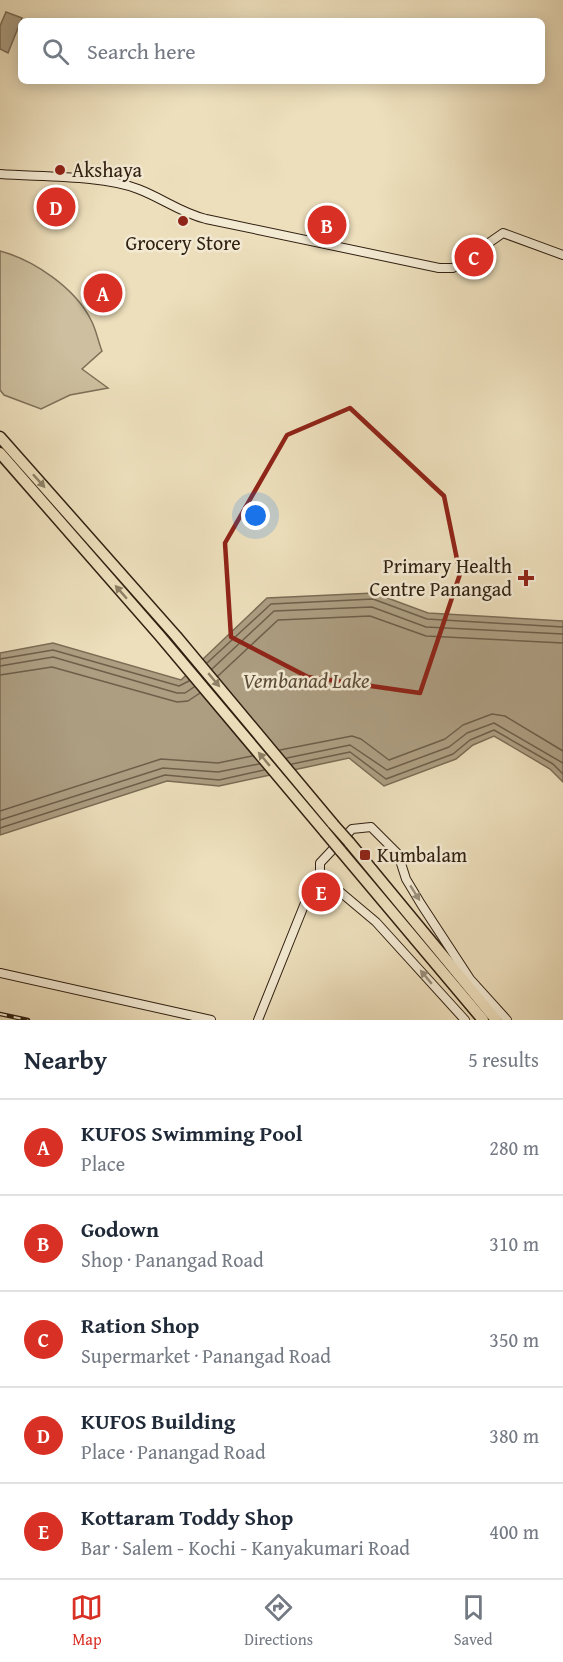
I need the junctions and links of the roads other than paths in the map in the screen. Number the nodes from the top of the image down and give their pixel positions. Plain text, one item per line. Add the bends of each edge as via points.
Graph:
1 (0, 174) edge
2 (563, 255) edge
3 (0, 437) edge
4 (0, 453) edge
5 (335, 851) junction
6 (320, 875) junction
7 (0, 973) edge
8 (211, 1020) edge
9 (258, 1020) edge
10 (465, 1020) edge
11 (483, 1020) edge
12 (496, 1020) edge
13 (507, 1020) edge

1 - 2 street via 84,179 137,188 186,214 439,268 453,268 503,234
3 -> 12 highway, bridge via 176,636
5 -> 4 highway, bridge via 302,804
5 - 6 street via 320,863
5 - 11 highway
5 -> 13 street via 352,829 370,827 398,854 406,879 470,979
6 - 9 street via 309,892
10 -> 6 street via 376,922
7 - 8 street

